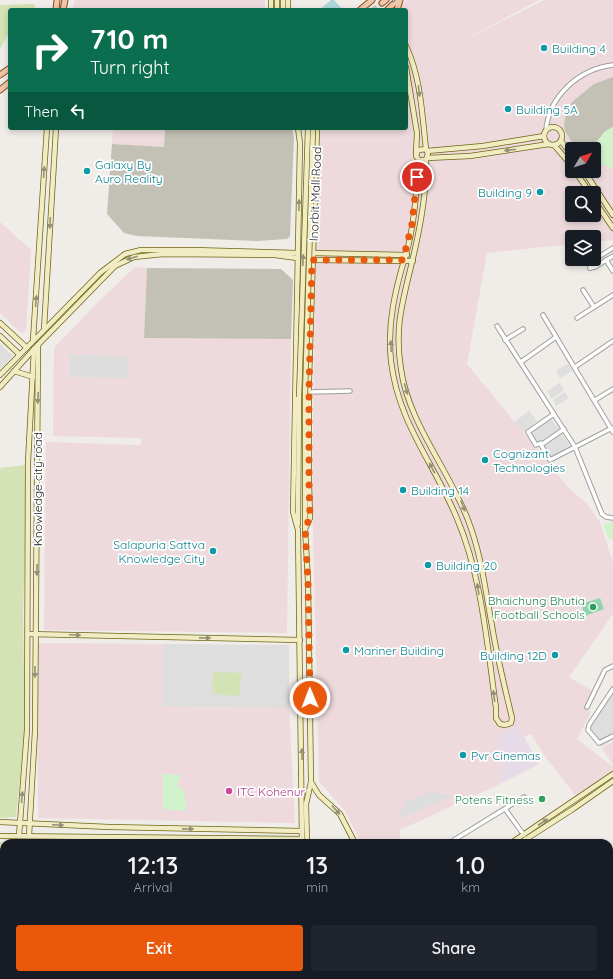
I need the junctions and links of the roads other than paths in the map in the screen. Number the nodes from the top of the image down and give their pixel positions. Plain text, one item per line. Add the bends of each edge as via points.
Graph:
1 (372, 0) edge
2 (399, 0) edge
3 (362, 8) edge
4 (389, 8) edge
5 (408, 55) edge
6 (613, 65) edge
7 (408, 79) edge
8 (8, 84) edge
9 (0, 90) edge
10 (47, 130) edge
11 (56, 130) edge
12 (298, 130) edge
13 (308, 130) edge
14 (313, 130) edge
15 (317, 130) edge
16 (546, 130) junction
17 (544, 136) junction
18 (561, 141) junction
19 (551, 145) junction
20 (565, 146) edge
21 (427, 150) junction
22 (416, 153) junction
23 (418, 159) junction
24 (427, 159) junction
25 (565, 159) edge
26 (589, 178) edge
27 (299, 182) junction
28 (315, 184) junction
29 (601, 210) edge
30 (613, 215) edge
31 (613, 228) edge
32 (613, 248) edge
33 (260, 253) junction
34 (312, 253) junction
35 (297, 255) junction
36 (406, 255) junction
37 (613, 256) edge
38 (413, 259) junction
39 (312, 260) junction
40 (403, 260) junction
41 (606, 260) junction
42 (613, 271) edge
43 (37, 279) junction
44 (47, 280) junction
45 (90, 283) junction
46 (94, 287) junction
47 (583, 290) dead end
48 (613, 295) edge
49 (594, 307) junction
50 (543, 316) dead end
51 (577, 318) dead end
52 (0, 323) edge
53 (496, 326) dead end
54 (44, 329) junction
55 (523, 329) dead end
56 (0, 336) edge
57 (556, 337) junction
58 (34, 340) junction
59 (506, 340) junction
60 (613, 341) edge
61 (38, 345) junction
62 (26, 347) junction
63 (34, 349) junction
64 (19, 354) junction
65 (296, 354) junction
66 (310, 355) junction
67 (521, 362) junction
68 (575, 367) junction
69 (14, 371) junction
70 (0, 375) edge
71 (33, 377) junction
72 (0, 387) edge
73 (613, 389) edge
74 (350, 391) dead end
75 (309, 392) junction
76 (595, 400) junction
77 (554, 414) junction
78 (418, 422) junction
79 (409, 427) junction
80 (563, 428) junction
81 (612, 429) edge
82 (575, 447) junction
83 (613, 518) edge
84 (305, 528) junction
85 (298, 530) junction
86 (484, 627) junction
87 (492, 627) junction
88 (28, 634) junction
89 (36, 634) junction
90 (300, 640) junction
91 (613, 666) edge
92 (613, 689) edge
93 (588, 707) dead end
94 (613, 736) edge
95 (613, 774) edge
96 (613, 781) edge
97 (310, 782) junction
98 (524, 797) dead end
99 (504, 809) junction
100 (0, 822) edge
101 (20, 823) junction
102 (30, 824) junction
103 (302, 831) junction
104 (0, 836) edge
105 (19, 836) junction
106 (29, 836) junction
107 (526, 836) junction
108 (189, 839) edge
109 (302, 839) edge
110 (307, 839) edge
111 (353, 839) edge
112 (455, 839) edge
113 (520, 839) edge
114 (523, 839) edge

1 - 3 main road
2 - 4 main road
5 -> 21 street via 418,80
6 - 16 street via 604,66 573,81 554,103
7 - 22 street via 417,133
8 - 9 main road
43 -> 10 street
11 -> 44 street
12 - 27 street, Inorbit Mall Road
85 -> 13 street, bridge via 299,397
14 - 84 street, bridge via 304,397
15 - 28 street, Inorbit Mall Road
16 - 17 street
16 - 18 street via 557,128 562,134
17 - 19 street via 545,141
17 - 21 street via 483,146
18 - 19 street
18 - 20 street
19 -> 24 street
19 - 25 street
21 - 22 street via 420,149
21 - 24 street
22 - 23 street
23 - 24 street
23 - 36 street via 412,224
24 - 38 street via 420,225
26 - 30 street
27 - 28 street
35 -> 27 street, Inorbit Mall Road
28 - 34 street, Inorbit Mall Road
29 - 31 street
32 - 41 street via 592,261 590,268
33 - 35 street
33 - 45 street via 141,250 125,254 100,272
33 -> 46 street via 148,254 124,261
34 - 36 street
34 - 39 street, Inorbit Mall Road
35 - 65 street, Inorbit Mall Road
36 - 38 street
36 - 40 street
37 - 41 street
38 - 40 street
38 -> 78 street via 402,299 398,346 401,371 411,408
39 - 40 street
39 - 66 street, Inorbit Mall Road
79 -> 40 street via 396,391 391,361 390,322
41 - 42 street
43 - 44 street
58 -> 43 street
44 - 54 street
45 - 46 street
45 - 54 street
46 - 61 street
47 - 49 street
48 - 49 street
49 - 51 street
50 - 57 street
52 - 62 street
53 - 59 street
54 - 58 street
55 - 59 street
56 - 64 street
57 - 67 street
57 - 68 street
58 - 62 street
59 - 67 street
60 - 68 street
61 - 63 street
61 -> 89 street, Knowledge city road
62 - 64 street
63 - 69 street
63 - 71 street, Knowledge city road
64 - 70 street
65 - 66 street
65 - 85 street, Inorbit Mall Road via 293,512
66 - 75 street, Inorbit Mall Road
67 - 77 street
68 - 76 street
69 - 71 street
69 - 72 street
71 - 88 street, Knowledge city road via 28,462
73 - 76 street
74 - 75 street
75 - 84 street, Inorbit Mall Road via 310,518
76 - 81 street
77 - 80 street
77 - 80 street via 528,433 537,446
78 - 79 street
78 -> 87 street via 469,522 484,572
86 -> 79 street via 473,566 457,518
80 - 82 street
80 - 82 street via 541,444 541,447 550,460
81 - 82 street
82 - 83 street via 600,510 606,517
84 - 97 street, Inorbit Mall Road
85 - 90 street, Inorbit Mall Road
86 - 87 street
87 -> 86 street via 512,718 512,722 505,725 500,724 496,718
88 - 89 street
101 -> 88 street, Knowledge city road via 27,730
89 -> 90 street
89 -> 102 street, Knowledge city road via 35,731
103 -> 90 street, Inorbit Mall Road
91 - 93 street via 605,670
92 - 94 street via 588,730 599,743
107 -> 95 street
96 - 107 street via 573,809
97 - 110 street, Inorbit Mall Road via 306,804
97 -> 111 street via 340,814
98 - 99 street
99 - 107 street
99 - 112 street
100 - 101 street
101 - 102 street
101 - 105 street, Knowledge city road
102 -> 103 street
102 - 106 street, Knowledge city road
103 - 109 street, Inorbit Mall Road
104 - 105 street
105 - 106 street
106 - 108 street
107 - 113 street
107 - 114 street

